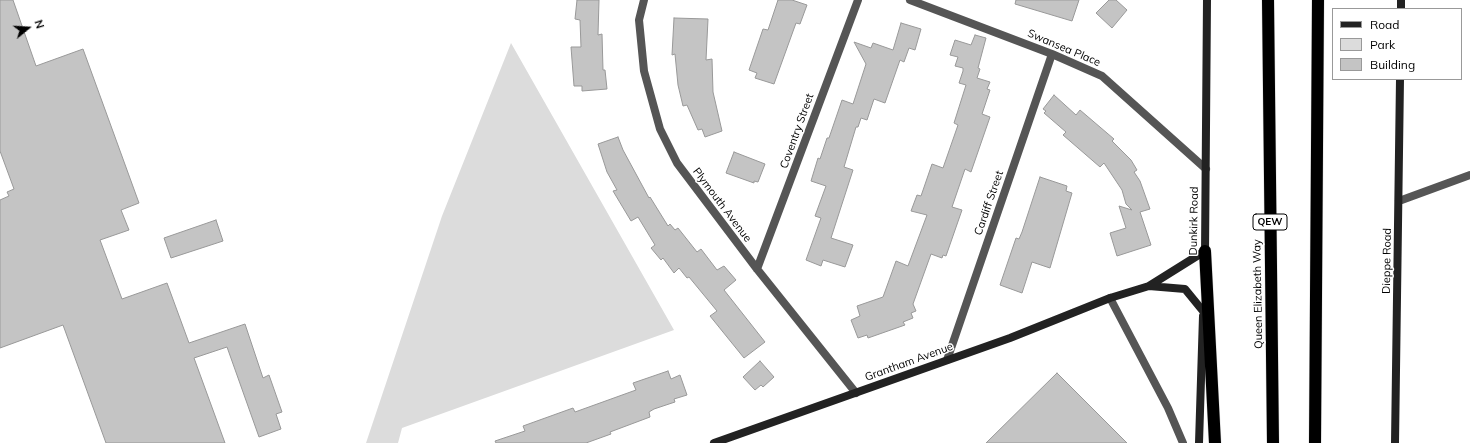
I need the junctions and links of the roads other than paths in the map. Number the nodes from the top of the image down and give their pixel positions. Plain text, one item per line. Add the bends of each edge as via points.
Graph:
1 (644, 0) edge
2 (858, 0) edge
3 (910, 0) edge
4 (1207, 0) edge
5 (1268, 0) edge
6 (1318, 0) edge
7 (1052, 54) junction
8 (1400, 80) edge
9 (1206, 169) junction
10 (1470, 176) edge
11 (1399, 201) junction
12 (1205, 250) junction
13 (757, 269) junction
14 (1149, 286) junction
15 (1110, 298) junction
16 (1204, 311) junction
17 (1209, 327) junction
18 (947, 360) junction
19 (856, 393) junction
20 (714, 443) edge
21 (1183, 443) edge
22 (1199, 443) edge
23 (1215, 443) edge
24 (1272, 443) edge
25 (1315, 443) edge
26 (1395, 443) edge

1 - 13 street, Plymouth Avenue via 639,20 644,71 660,129 682,169
2 - 13 street, Coventry Street
3 - 7 street, Swansea Place
4 - 9 street, Dunkirk Road
5 - 24 highway, Queen Elizabeth Way / QEW
6 - 25 highway
7 - 9 street, Swansea Place via 1102,76
7 - 18 street, Cardiff Street
8 - 11 street, Dieppe Road
9 - 12 street, Dunkirk Road
10 - 11 street
11 - 26 street, Dieppe Road
12 - 14 street, Grantham Avenue
12 - 16 street, Dunkirk Road
12 - 17 highway
13 - 19 street, Plymouth Avenue
14 - 15 street, Grantham Avenue
14 - 16 street, Grantham Avenue via 1185,289
15 - 18 street, Grantham Avenue
15 - 21 street via 1168,408
16 - 17 highway
16 - 22 street, Dunkirk Road
17 - 23 highway
18 - 19 street, Grantham Avenue
19 - 20 street, Grantham Avenue

